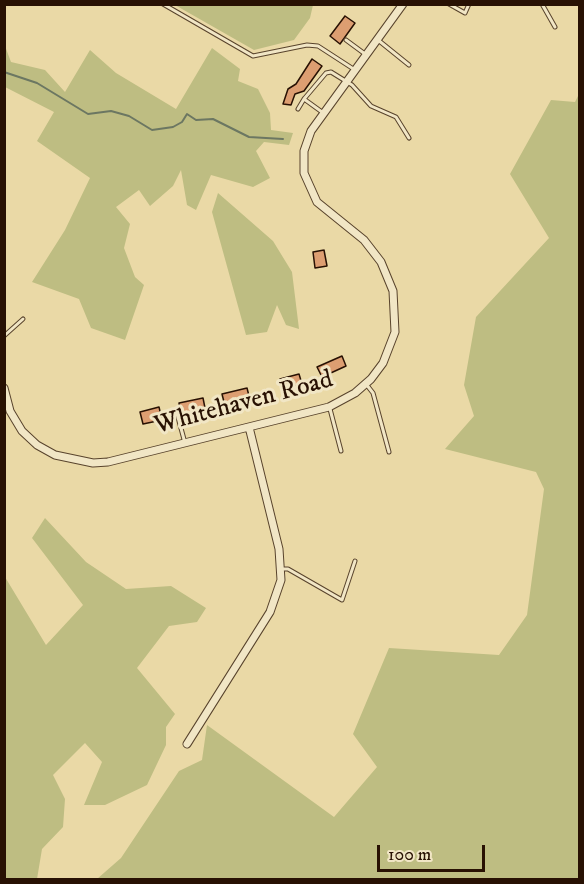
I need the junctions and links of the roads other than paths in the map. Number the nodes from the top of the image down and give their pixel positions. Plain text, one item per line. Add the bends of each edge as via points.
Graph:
1 (163, 4) edge
2 (403, 4) edge
3 (449, 4) edge
4 (469, 4) edge
5 (542, 4) edge
6 (555, 27) dead end
7 (346, 40) dead end
8 (377, 40) junction
9 (366, 55) junction
10 (409, 65) dead end
11 (355, 70) junction
12 (347, 81) junction
13 (304, 99) junction
14 (298, 109) dead end
15 (324, 113) junction
16 (409, 138) dead end
17 (23, 319) dead end
18 (4, 336) edge
19 (366, 384) junction
20 (4, 388) edge
21 (329, 407) junction
22 (176, 410) dead end
23 (249, 427) junction
24 (185, 443) junction
25 (341, 451) dead end
26 (389, 452) dead end
27 (355, 561) dead end
28 (280, 568) junction
29 (187, 744) dead end

1 - 11 lane via 253,56 318,46
2 - 8 street, Whitehaven Road
3 - 4 lane via 465,13
5 - 6 lane
7 - 9 lane
8 - 9 street, Whitehaven Road
8 - 10 lane
9 - 11 street, Whitehaven Road
11 - 12 street, Whitehaven Road
12 - 13 lane via 326,73
12 - 15 street, Whitehaven Road
12 - 16 lane via 371,106 396,117
13 - 14 lane
13 - 15 lane
15 - 19 street, Whitehaven Road via 311,131 304,151 304,172 310,189 327,212 364,240 388,275 393,291 393,339 383,363
17 - 18 lane
19 - 21 street, Whitehaven Road
19 - 26 lane via 373,393
20 - 24 street, Whitehaven Road via 10,411 22,431 37,445 64,458 108,462
21 - 23 street, Whitehaven Road
21 - 25 lane
22 - 24 lane
23 - 24 street, Whitehaven Road
23 - 28 street via 279,549
27 - 28 lane via 342,600
28 - 29 street via 278,594 270,612

